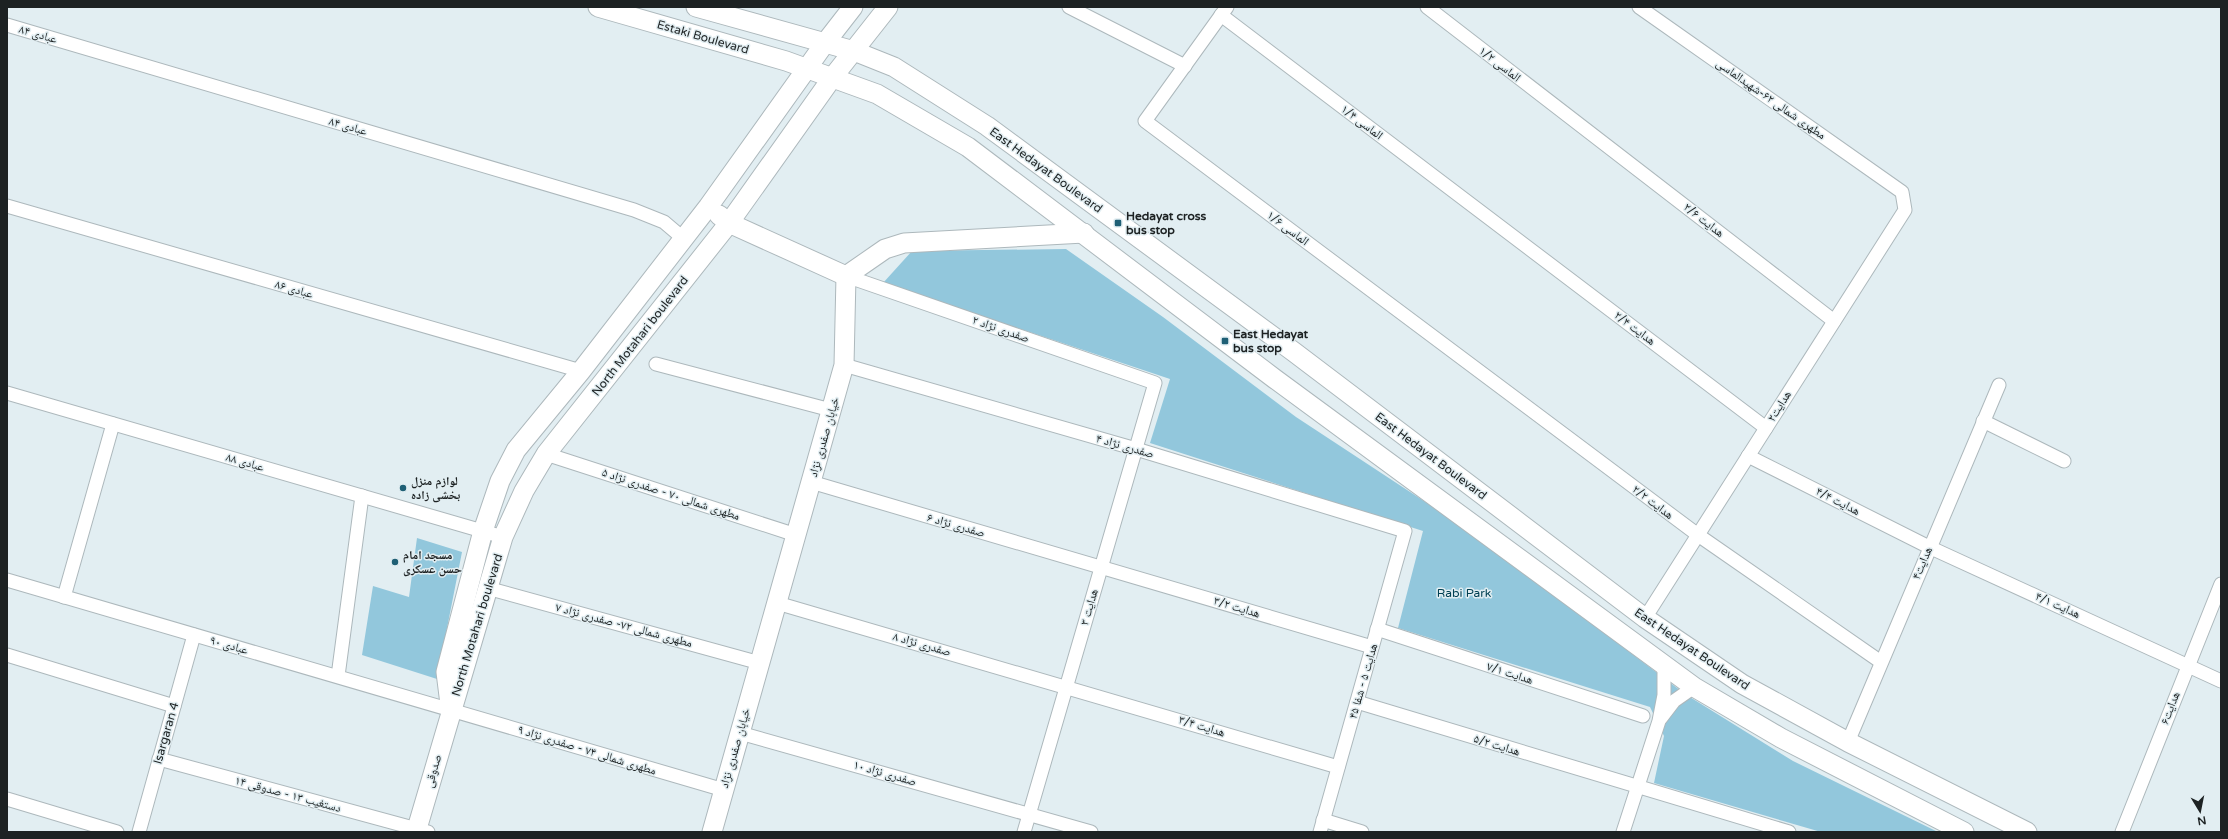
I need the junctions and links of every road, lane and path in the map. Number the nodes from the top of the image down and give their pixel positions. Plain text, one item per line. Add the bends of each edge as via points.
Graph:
1 (598, 7) edge
2 (696, 7) edge
3 (853, 7) edge
4 (888, 7) edge
5 (1069, 7) edge
6 (1427, 7) edge
7 (1640, 7) edge
8 (1224, 11) edge
9 (7, 25) edge
10 (825, 42) junction
11 (854, 51) junction
12 (1185, 66) junction
13 (807, 69) junction
14 (832, 78) junction
15 (1574, 120) joint
16 (1902, 192) joint
17 (7, 206) edge
18 (708, 207) junction
19 (729, 223) junction
20 (1504, 229) joint
21 (1084, 233) junction
22 (684, 239) junction
23 (846, 276) junction
24 (1834, 321) junction
25 (1431, 335) joint
26 (656, 364) dead end
27 (844, 365) junction
28 (581, 371) junction
29 (1155, 383) joint
30 (1999, 385) dead end
31 (7, 393) edge
32 (831, 410) junction
33 (1983, 421) junction
34 (113, 424) junction
35 (1766, 428) junction
36 (1136, 449) junction
37 (546, 454) junction
38 (1748, 456) junction
39 (2064, 461) dead end
40 (811, 482) junction
41 (362, 496) junction
42 (483, 531) junction
43 (1405, 531) joint
44 (796, 535) junction
45 (1698, 535) junction
46 (503, 537) junction
47 (1929, 547) junction
48 (1101, 567) junction
49 (7, 580) edge
50 (2221, 584) edge
51 (487, 588) junction
52 (64, 596) junction
53 (777, 603) junction
54 (1645, 618) junction
55 (1377, 629) junction
56 (194, 635) junction
57 (1372, 647) junction
58 (7, 655) edge
59 (1881, 662) junction
60 (760, 663) junction
61 (1664, 664) junction
62 (2188, 664) junction
63 (338, 676) junction
64 (2221, 681) edge
65 (1066, 686) junction
66 (1694, 686) junction
67 (1357, 702) junction
68 (174, 706) junction
69 (451, 709) junction
70 (1643, 716) dead end
71 (1659, 721) junction
72 (740, 733) junction
73 (1848, 742) junction
74 (159, 759) junction
75 (1338, 767) junction
76 (1636, 787) junction
77 (724, 790) junction
78 (1951, 794) junction
79 (7, 799) edge
80 (1029, 814) junction
81 (1938, 819) junction
82 (1322, 826) edge
83 (420, 831) edge
84 (117, 832) edge
85 (139, 832) edge
86 (712, 832) edge
87 (1024, 832) edge
88 (1091, 832) edge
89 (1362, 832) edge
90 (1623, 832) edge
91 (1789, 832) edge
92 (1964, 832) edge
93 (2027, 832) edge
94 (2122, 832) edge

1 - 13 main road, Estaki Boulevard
2 - 10 main road
3 - 10 main road, North Motahari boulevard
4 - 11 main road, North Motahari boulevard
5 - 12 street
6 - 15 street, الماسی ۱/۲
7 - 16 street, مطهری شمالی ۶۲-شهیدالماسی
8 - 12 street
8 - 20 street, الماسی ۱/۴
9 - 22 street, عبادی ۸۴ via 634,210 664,222
10 - 11 main road
10 - 13 main road, North Motahari boulevard
11 - 14 main road, North Motahari boulevard
11 - 54 main road, East Hedayat Boulevard via 894,67 987,126 1294,352
12 - 25 street, الماسی ۱/۶ via 1146,121
13 - 14 main road
13 - 18 main road, North Motahari boulevard
14 - 19 main road, North Motahari boulevard
14 - 21 main road via 877,94 968,147
15 - 24 street, هدایت ۲/۶
16 - 24 street, هدایت۲ via 1905,210
17 - 28 street, عبادی ۸۶
18 - 19 main road
18 - 22 main road, North Motahari boulevard
19 - 23 main road
19 - 37 main road, North Motahari boulevard
20 - 35 street, هدایت ۲/۴
21 - 23 main road via 904,243 885,249
21 - 61 main road via 1275,379
22 - 28 main road, North Motahari boulevard
23 - 27 main road, خیابان صفدری نژاد
23 - 29 street, صفدری نژاد ۲
24 - 35 street, هدایت۲
25 - 45 street, هدایت ۲/۲
26 - 32 street
27 - 32 main road, خیابان صفدری نژاد
27 - 36 street, صفدری نژاد ۴
28 - 42 main road, North Motahari boulevard via 516,450 500,480
29 - 36 street, هدایت ۳
30 - 33 street, هدایت۴
31 - 34 street, عبادی ۸۸
32 - 40 main road, خیابان صفدری نژاد
33 - 39 street
33 - 47 street, هدایت۴
34 - 41 street, عبادی ۸۸
34 - 52 street
35 - 38 street, هدایت۲
36 - 43 street, صفدری نژاد ۴
36 - 48 street, هدایت ۳
37 - 44 street, مطهری شمالی ۷۰ - صفدری نژاد ۵
37 - 46 main road, North Motahari boulevard via 524,491
38 - 45 street, هدایت۲
38 - 47 street, هدایت ۴/۴
40 - 44 main road, خیابان صفدری نژاد
40 - 48 street, صفدری نژاد ۶
41 - 42 street, عبادی ۸۸
41 - 63 street
42 - 46 street, عبادی ۸۸
42 - 69 main road, North Motahari boulevard via 446,672
43 - 55 street, هدایت ۵ - شفا ۴۵
44 - 53 main road, خیابان صفدری نژاد
45 - 54 street, هدایت۲
45 - 59 street, هدایت ۲/۲
46 - 51 main road, North Motahari boulevard
47 - 59 street, هدایت۴
47 - 62 street, هدایت ۴/۱
48 - 57 street, هدایت ۳/۲
48 - 65 street, هدایت ۳
49 - 52 street, عبادی ۹۰
50 - 62 street, هدایت۶
51 - 60 street, مطهری شمالی ۷۲- صفدری نژاد ۷
51 - 69 main road, North Motahari boulevard
52 - 56 street, عبادی ۹۰
53 - 60 main road, خیابان صفدری نژاد
53 - 65 street, صفدری نژاد ۸
54 - 73 main road, East Hedayat Boulevard via 1742,684
55 - 57 street, هدایت ۵ - شفا ۴۵
55 - 70 street, هدایت ۷/۱
56 - 63 street, عبادی ۹۰
56 - 68 street, Isargaran 4
57 - 67 street, هدایت ۵ - شفا ۴۵
58 - 68 street
59 - 73 street, هدایت۴
60 - 72 main road, خیابان صفدری نژاد
61 - 66 main road
61 - 71 street via 1664,695
62 - 64 street, هدایت ۴/۱
62 - 94 street, هدایت۶
63 - 69 street, عبادی ۹۰
65 - 75 street, هدایت ۳/۴
65 - 80 street, هدایت ۳
66 - 71 street via 1674,701
66 - 81 main road via 1781,738
67 - 75 street, هدایت ۵ - شفا ۴۵
67 - 76 street, هدایت ۵/۲
68 - 74 street, Isargaran 4
69 - 77 street, مطهری شمالی ۷۴ - صفدری نژاد ۹
69 - 83 main road, صدوقی
71 - 76 street
72 - 77 main road, خیابان صفدری نژاد
72 - 80 street, صفدری نژاد ۱۰
73 - 78 main road, East Hedayat Boulevard
74 - 83 street, دستغیب ۱۳ - صدوقی ۱۴
74 - 85 street, Isargaran 4
75 - 82 street, هدایت ۵ - شفا ۴۵
76 - 90 street
76 - 91 street, هدایت ۵/۲
77 - 86 main road, خیابان صفدری نژاد
78 - 81 main road
78 - 93 main road, East Hedayat Boulevard
79 - 84 street
80 - 87 street, هدایت ۳
80 - 88 street, صفدری نژاد ۱۰
81 - 92 main road
82 - 89 street

